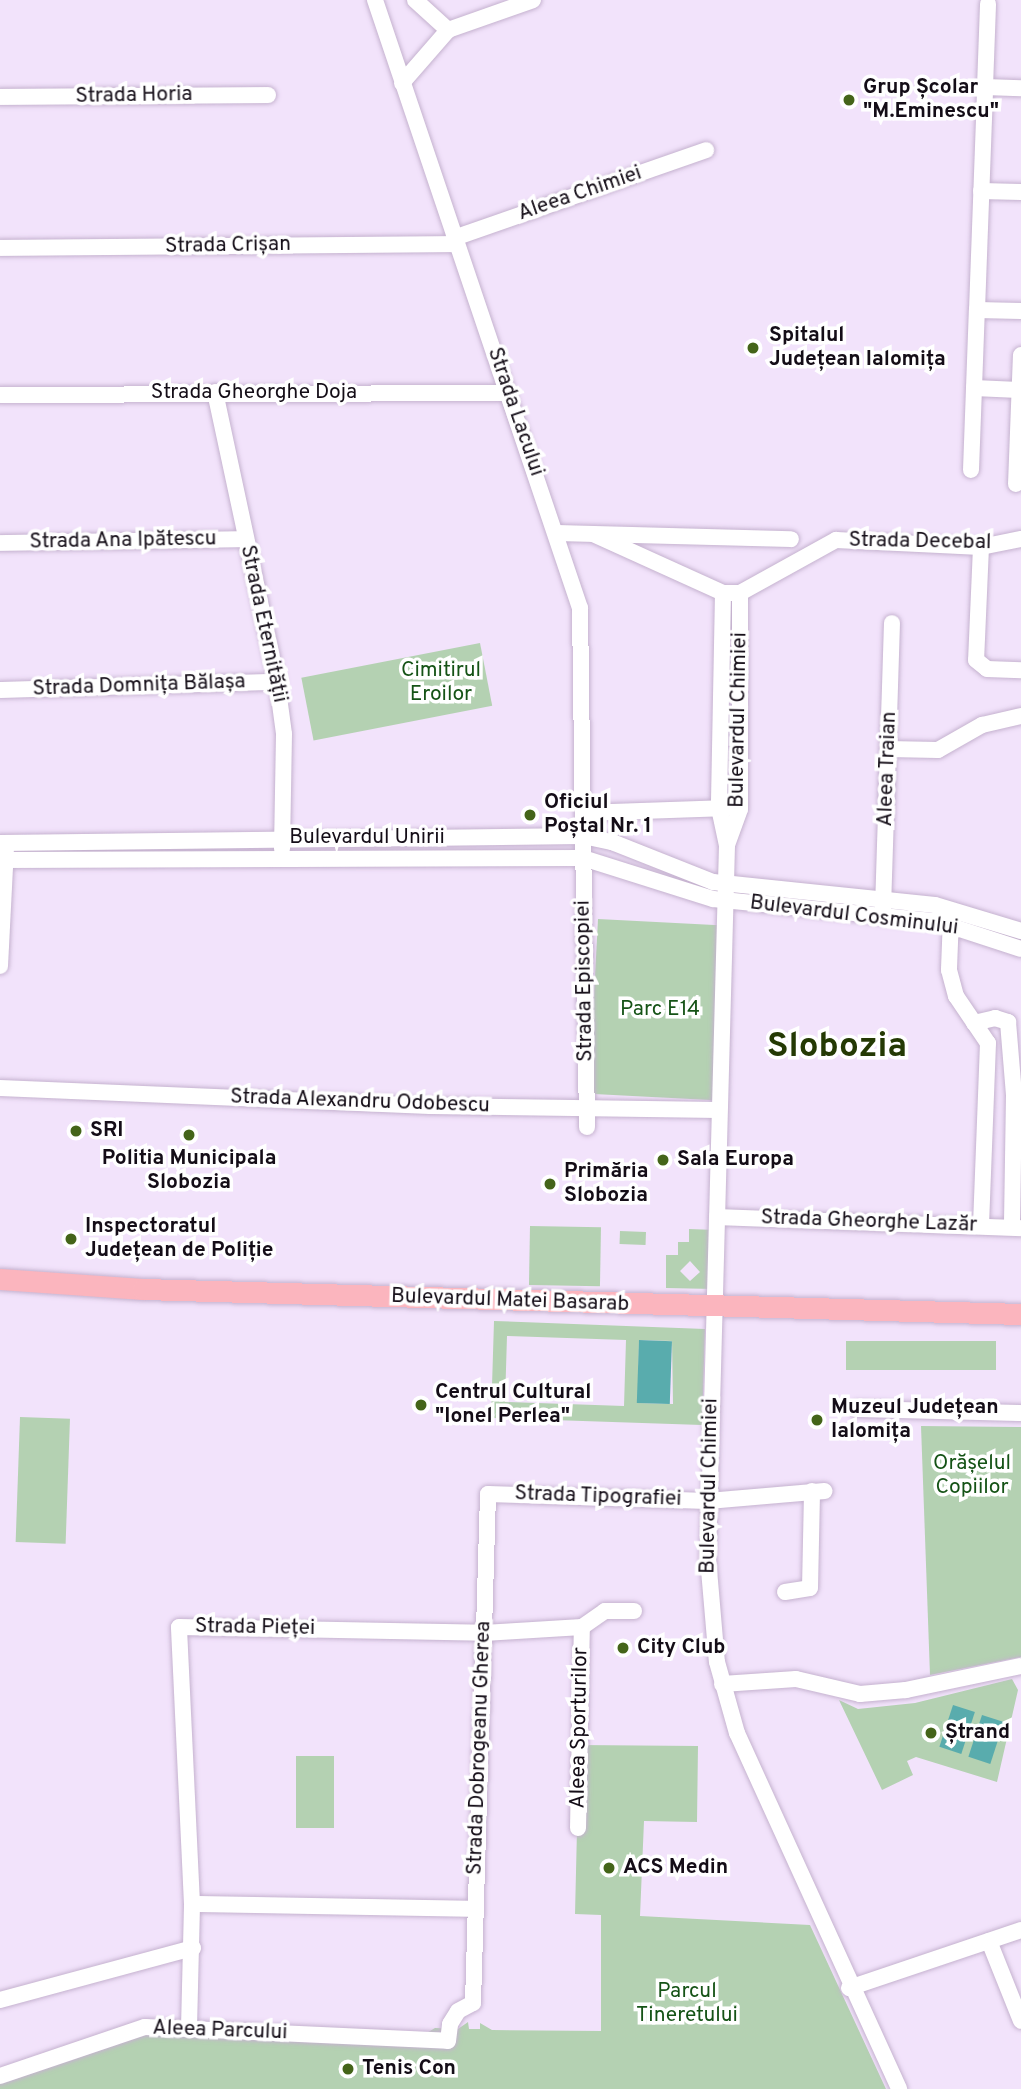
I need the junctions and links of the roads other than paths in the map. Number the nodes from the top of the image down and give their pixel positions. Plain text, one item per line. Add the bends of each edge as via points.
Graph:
1 (375, 0) edge
2 (415, 0) edge
3 (533, 0) edge
4 (988, 4) dead end
5 (448, 30) junction
6 (402, 83) junction
7 (985, 87) junction
8 (1021, 88) edge
9 (268, 95) dead end
10 (0, 97) edge
11 (706, 150) dead end
12 (981, 191) junction
13 (1021, 192) edge
14 (455, 241) junction
15 (0, 248) edge
16 (977, 310) junction
17 (1021, 311) edge
18 (1021, 355) edge
19 (974, 388) junction
20 (1020, 390) edge
21 (215, 393) junction
22 (508, 393) junction
23 (0, 395) edge
24 (971, 470) dead end
25 (1016, 484) dead end
26 (557, 533) junction
27 (593, 534) junction
28 (1021, 538) edge
29 (245, 539) junction
30 (791, 539) dead end
31 (0, 543) edge
32 (981, 547) junction
33 (732, 593) junction
34 (892, 623) dead end
35 (1021, 670) edge
36 (277, 682) junction
37 (0, 690) edge
38 (1021, 716) edge
39 (888, 749) junction
40 (719, 808) junction
41 (740, 809) junction
42 (583, 813) junction
43 (583, 836) junction
44 (282, 839) junction
45 (727, 845) junction
46 (3, 851) edge
47 (282, 858) junction
48 (583, 858) junction
49 (725, 893) junction
50 (883, 898) junction
51 (951, 908) junction
52 (882, 915) junction
53 (951, 924) junction
54 (1021, 932) edge
55 (1021, 948) edge
56 (0, 966) edge
57 (974, 1023) junction
58 (0, 1088) edge
59 (588, 1108) junction
60 (719, 1110) junction
61 (587, 1127) dead end
62 (717, 1217) junction
63 (981, 1226) junction
64 (1016, 1228) edge
65 (0, 1279) edge
66 (714, 1308) junction
67 (1021, 1314) edge
68 (857, 1409) dead end
69 (1021, 1413) edge
70 (488, 1494) joint
71 (708, 1501) junction
72 (785, 1592) dead end
73 (634, 1611) dead end
74 (582, 1627) junction
75 (484, 1633) junction
76 (1021, 1666) edge
77 (722, 1684) junction
78 (578, 1828) dead end
79 (192, 1904) junction
80 (475, 1909) junction
81 (1021, 1930) edge
82 (989, 1941) junction
83 (192, 1948) junction
84 (849, 1988) junction
85 (0, 2000) edge
86 (1021, 2021) edge
87 (189, 2028) junction
88 (448, 2041) joint
89 (0, 2076) edge
90 (899, 2089) edge

1 - 6 street, Strada Lacului
2 - 5 street
3 - 5 street
4 - 7 street
5 - 6 street
6 - 14 street, Strada Lacului
7 - 8 street
7 - 12 street
9 - 10 street, Strada Horia
11 - 14 street, Aleea Chimiei
12 - 13 street
12 - 16 street
14 - 15 street, Strada Crișan
14 - 22 street, Strada Lacului
16 - 17 street
16 - 19 street
18 - 20 street
19 - 20 street
19 - 24 street
20 - 25 street
21 - 22 street, Strada Gheorghe Doja
21 - 23 street, Strada Gheorghe Doja
21 - 29 street, Strada Eternității
22 - 26 street, Strada Lacului
26 - 27 street
26 - 42 street, Strada Lacului via 573,577 583,632
27 - 30 street
27 - 33 street
28 - 32 street, Strada Decebal
29 - 31 street, Strada Ana Ipătescu
29 - 36 street, Strada Eternității
32 - 33 street, Strada Decebal via 836,540
32 - 35 street via 976,660 987,669
33 - 40 street, Bulevardul Chimiei
33 - 41 street, Bulevardul Chimiei
34 - 39 street, Aleea Traian
36 - 37 street, Strada Domnița Bălașa
36 - 44 street, Strada Eternității via 284,734
38 - 39 street via 982,726 938,750
39 - 50 street, Aleea Traian
40 - 41 street
40 - 42 street
40 - 45 street, Bulevardul Chimiei
41 - 45 street, Bulevardul Chimiei
42 - 43 street, Strada Lacului
43 - 44 street, Bulevardul Unirii
43 - 48 street, Strada Episcopiei
43 - 49 street, Bulevardul Unirii via 612,842
44 - 46 street, Bulevardul Unirii
44 - 47 street, Strada Eternității
45 - 49 street, Bulevardul Chimiei
46 - 47 street, Bulevardul Unirii
46 - 56 street
47 - 48 street, Bulevardul Unirii
48 - 49 street, Bulevardul Unirii
48 - 59 street, Strada Episcopiei
49 - 50 street, Bulevardul Cosminului
49 - 52 street, Bulevardul Cosminului
49 - 60 street, Bulevardul Chimiei
50 - 51 street, Bulevardul Cosminului
50 - 52 street, Aleea Traian
51 - 53 street
51 - 54 street, Bulevardul Cosminului
52 - 53 street, Bulevardul Cosminului
53 - 55 street, Bulevardul Cosminului
53 - 57 street via 949,970 956,996
57 - 63 street via 988,1043
57 - 64 street via 995,1018 1008,1022
58 - 59 street, Strada Alexandru Odobescu
59 - 60 street, Strada Alexandru Odobescu
59 - 61 street, Strada Episcopiei
60 - 62 street, Bulevardul Chimiei
62 - 63 street, Strada Gheorghe Lazăr
62 - 66 street, Bulevardul Chimiei
63 - 64 street, Strada Gheorghe Lazăr
65 - 66 main road, Bulevardul Matei Basarab via 143,1289
66 - 67 main road, Bulevardul Matei Basarab
66 - 71 street, Bulevardul Chimiei
68 - 69 street
70 - 71 street, Strada Tipografiei
70 - 75 street, Strada Dobrogeanu Gherea
71 - 72 street, Strada Tipografiei via 818,1492 810,1588
71 - 77 street, Bulevardul Chimiei via 709,1586
73 - 74 street, Aleea Sporturilor via 605,1611
74 - 75 street, Aleea Sporturilor
74 - 78 street, Aleea Sporturilor
75 - 79 street, Strada Pieței via 179,1626
75 - 80 street, Strada Dobrogeanu Gherea
76 - 77 street via 906,1690 860,1693 796,1679
77 - 84 street, Bulevardul Chimiei via 737,1733
79 - 80 street
79 - 83 street
80 - 88 street, Strada Dobrogeanu Gherea via 473,2003 454,2017
81 - 82 street
82 - 84 street
82 - 86 street
83 - 85 street
83 - 87 street
84 - 90 street, Bulevardul Chimiei
87 - 88 street, Aleea Parcului
87 - 89 street, Aleea Parcului via 145,2027

